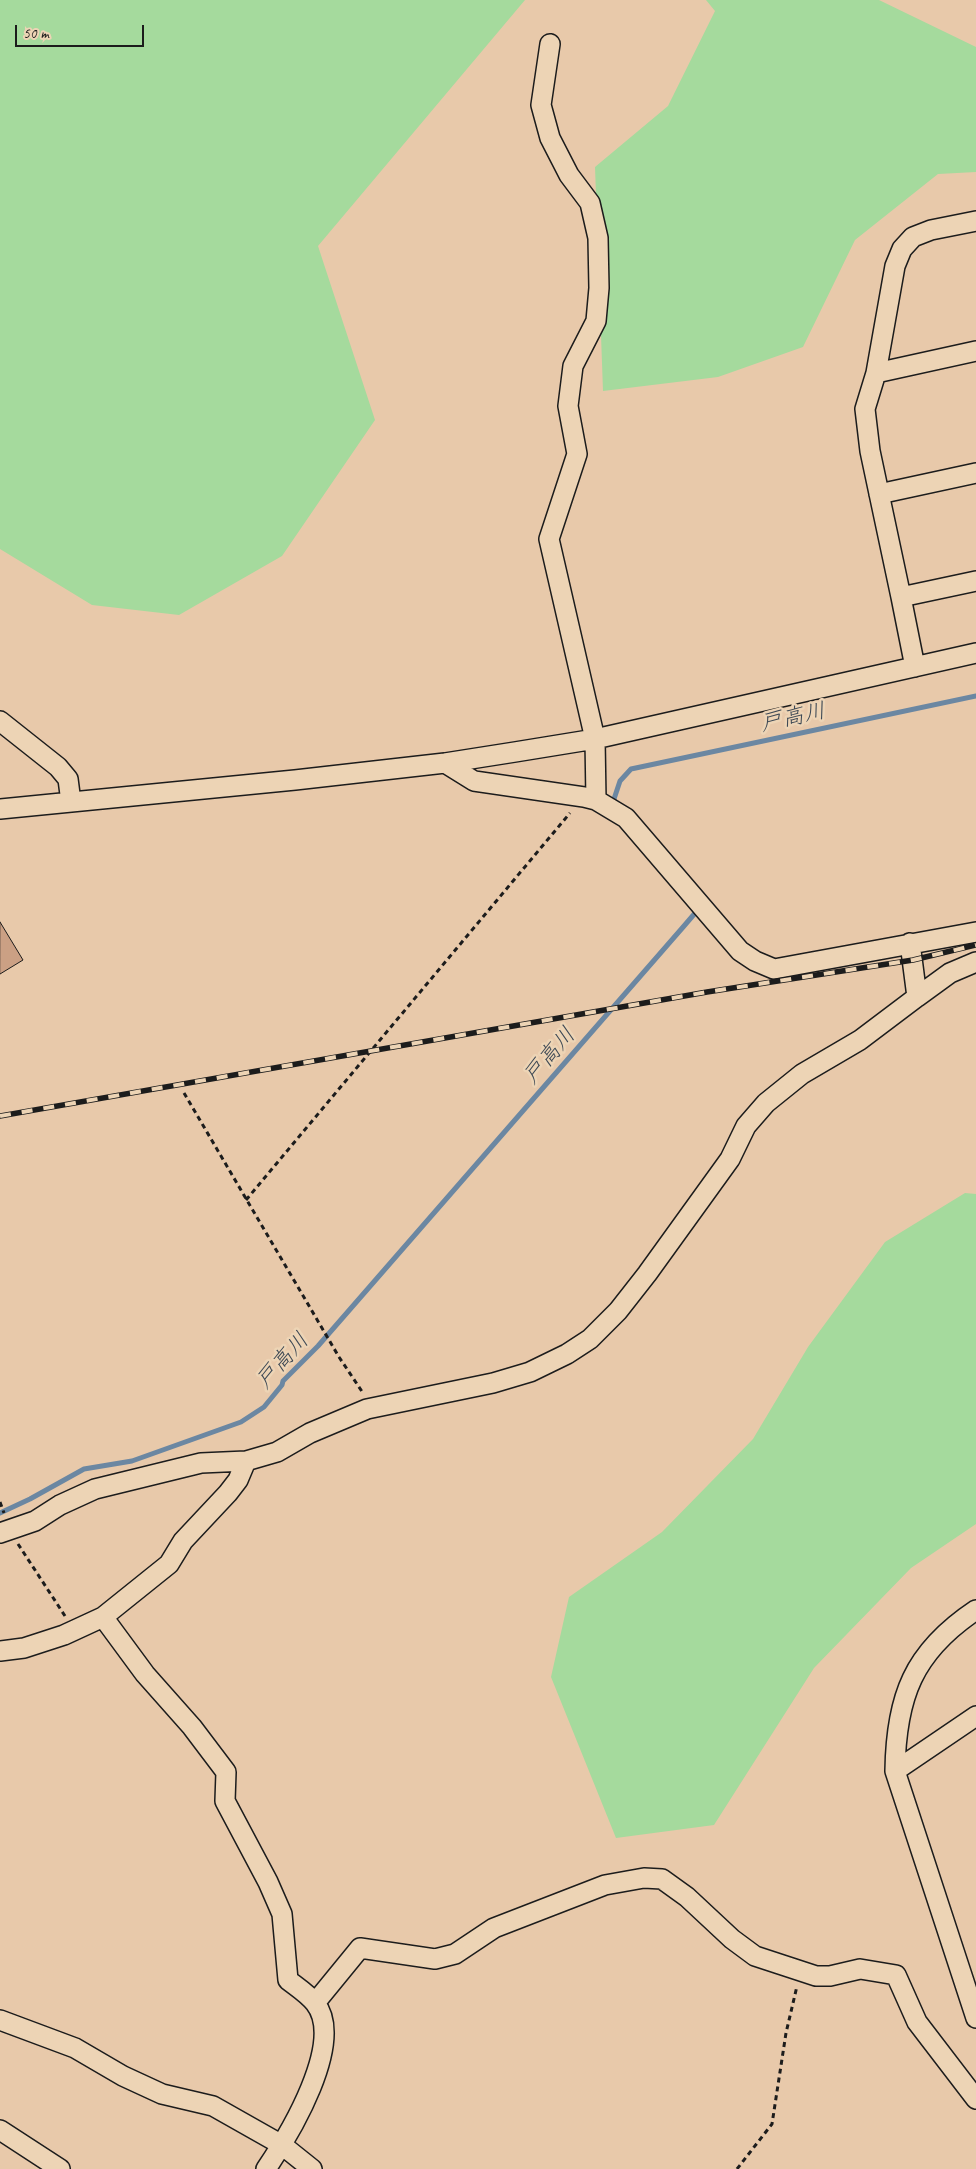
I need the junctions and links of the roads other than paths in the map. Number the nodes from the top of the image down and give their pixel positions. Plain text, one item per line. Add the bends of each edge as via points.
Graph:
1 (550, 44) dead end
2 (976, 221) edge
3 (976, 351) edge
4 (876, 373) junction
5 (976, 473) edge
6 (879, 494) junction
7 (976, 581) edge
8 (901, 597) junction
9 (976, 653) edge
10 (915, 667) junction
11 (0, 721) edge
12 (595, 739) junction
13 (445, 763) junction
14 (590, 799) junction
15 (71, 802) junction
16 (0, 809) edge
17 (976, 932) edge
18 (910, 943) junction
19 (976, 962) edge
20 (917, 997) junction
21 (246, 1461) junction
22 (4, 1532) edge
23 (974, 1616) edge
24 (103, 1617) junction
25 (0, 1651) edge
26 (976, 1716) edge
27 (895, 1771) junction
28 (315, 2003) junction
29 (976, 2018) edge
30 (0, 2020) edge
31 (976, 2099) edge
32 (0, 2130) edge
33 (282, 2145) junction
34 (60, 2169) edge
35 (266, 2169) edge
36 (312, 2169) edge

1 - 12 street via 541,105 550,138 569,175 590,203 598,238 596,321 573,366 568,406 577,454 549,539
2 - 4 street via 931,230 913,237 902,249 895,266
3 - 4 street
4 - 6 street via 864,409
5 - 6 street
6 - 8 street
7 - 8 street
8 - 10 street
9 - 10 street
10 - 12 street
11 - 15 street via 58,766 68,779
12 - 13 street
12 - 14 street
13 - 14 street via 474,781
13 - 15 street
14 - 18 street via 626,818 740,950 755,961 774,969
15 - 16 street
17 - 18 street
18 - 20 street
19 - 20 street via 950,973
20 - 21 street via 860,1040 802,1074 766,1103 746,1126 730,1159 647,1274 618,1311 590,1339 530,1372 493,1383 367,1409 310,1433 277,1452
21 - 22 street via 201,1463 125,1480 86,1493 35,1521
21 - 24 street via 238,1480 183,1541 169,1564
23 - 27 street via 935,1644 917,1666 901,1708
24 - 25 street via 24,1648
24 - 28 street via 145,1674 226,1772 225,1801 282,1914 288,1980
26 - 27 street
27 - 29 street
28 - 31 street via 360,1948 434,1959 455,1954 494,1928 605,1885 644,1878 662,1879 755,1956 800,1972 830,1976 860,1969 896,1975 917,2022
28 - 33 street via 324,2023 314,2083
30 - 33 street via 75,2048 162,2094 213,2106
32 - 34 street
33 - 35 street
33 - 36 street

